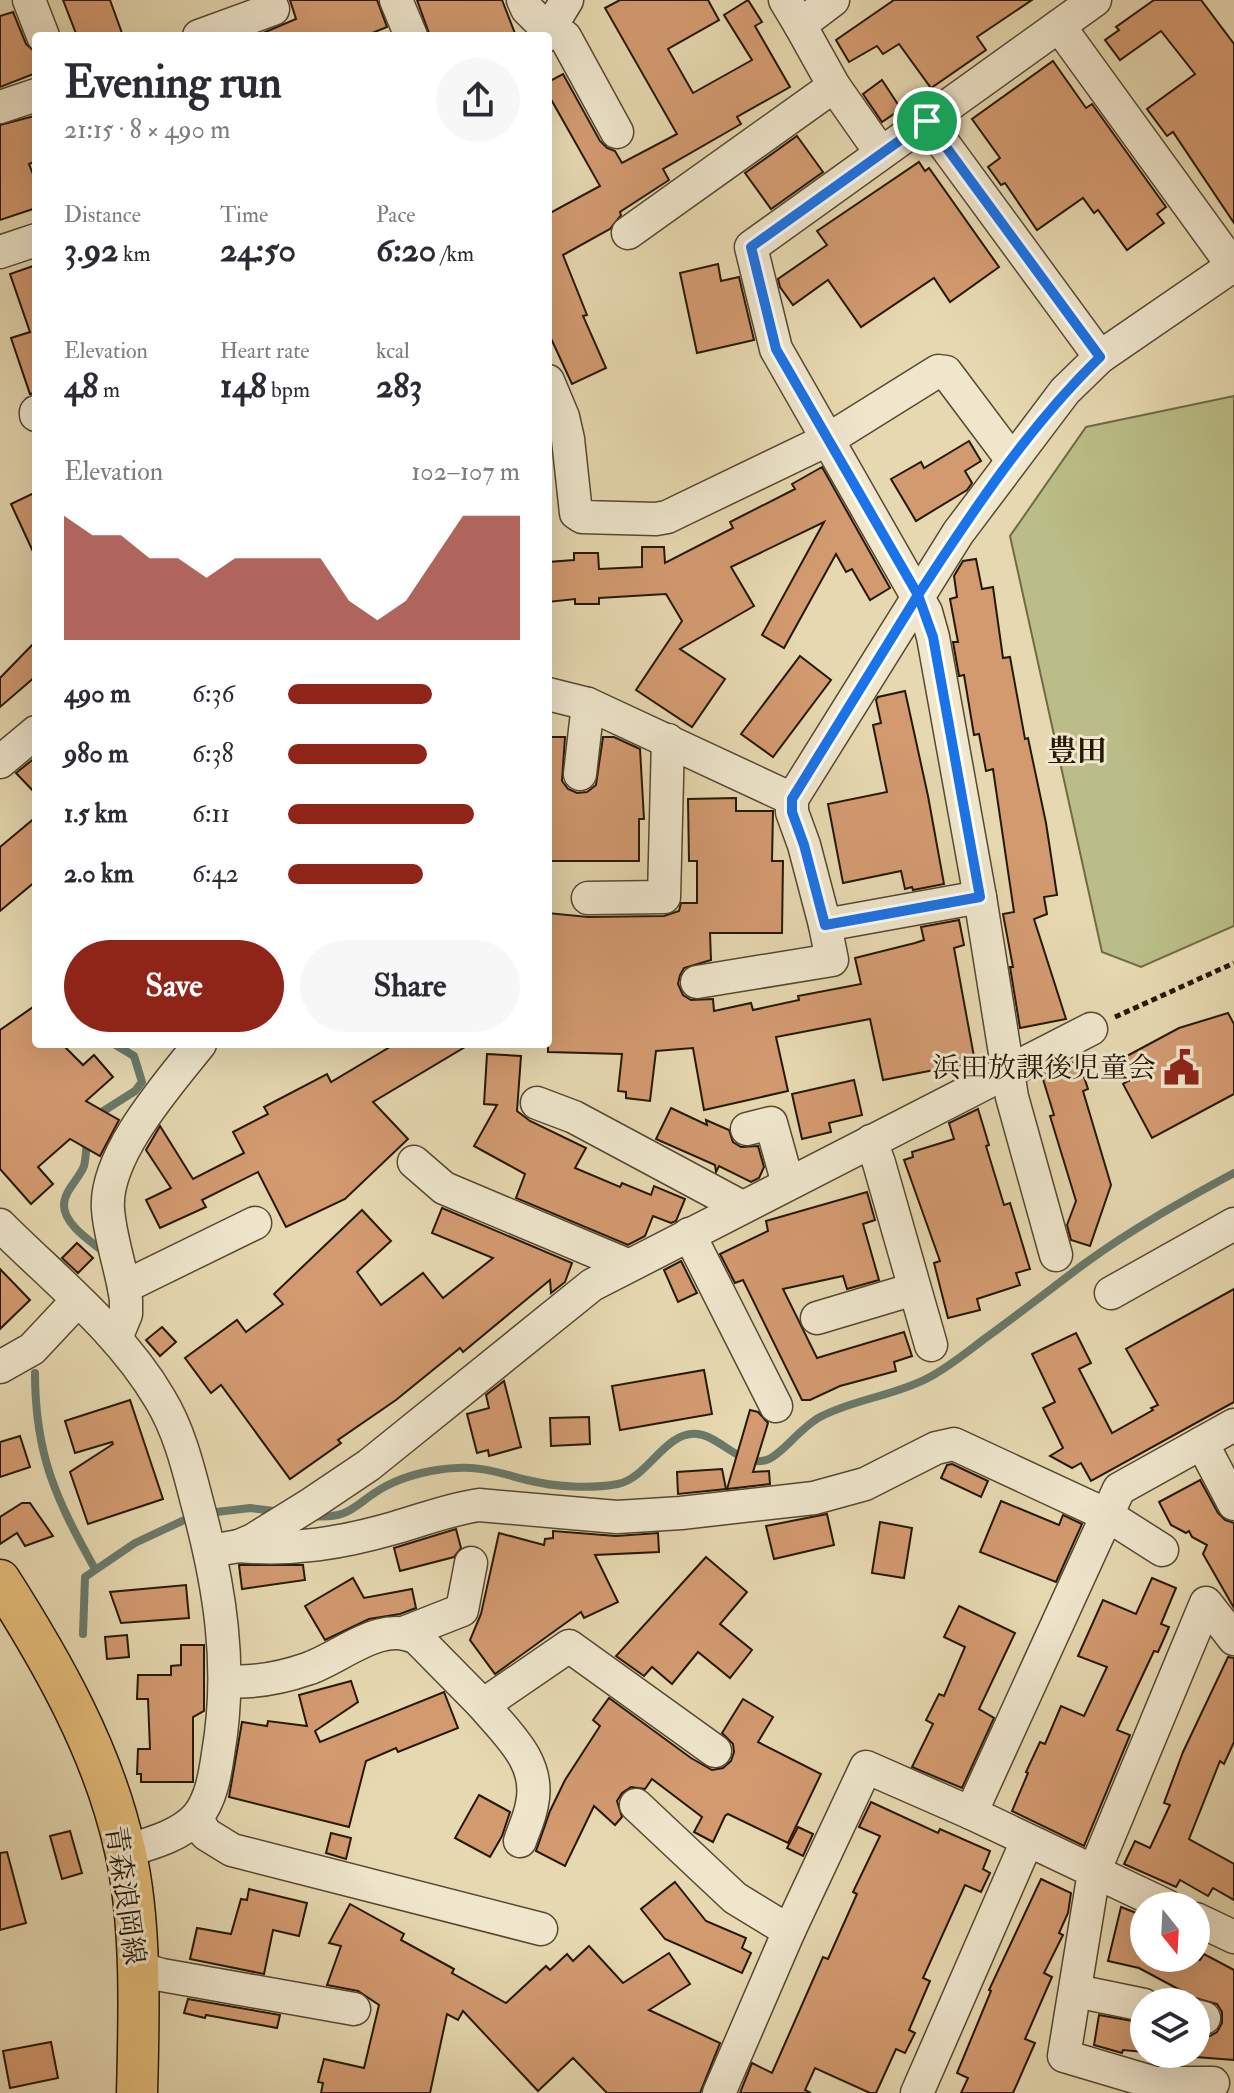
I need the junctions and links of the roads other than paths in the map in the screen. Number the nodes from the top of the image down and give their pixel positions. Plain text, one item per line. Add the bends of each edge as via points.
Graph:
1 (29, 0) edge
2 (396, 0) edge
3 (523, 0) edge
4 (567, 0) edge
5 (833, 0) edge
6 (1095, 0) edge
7 (792, 12) edge
8 (275, 15) edge
9 (1059, 26) junction
10 (41, 32) edge
11 (213, 32) edge
12 (409, 32) edge
13 (547, 32) edge
14 (552, 33) edge
15 (834, 86) junction
16 (32, 96) edge
17 (0, 107) edge
18 (927, 121) junction
19 (617, 132) dead end
20 (881, 153) junction
21 (628, 233) dead end
22 (32, 241) edge
23 (0, 252) edge
24 (1233, 266) edge
25 (1100, 357) junction
26 (552, 392) edge
27 (829, 439) junction
28 (1012, 460) junction
29 (918, 595) junction
30 (552, 695) edge
31 (588, 704) junction
32 (32, 735) edge
33 (668, 740) junction
34 (0, 762) edge
35 (580, 774) dead end
36 (792, 799) junction
37 (980, 897) junction
38 (588, 898) dead end
39 (825, 925) junction
40 (697, 982) dead end
41 (1091, 1029) road end
42 (197, 1048) edge
43 (1009, 1070) junction
44 (537, 1103) dead end
45 (747, 1129) dead end
46 (871, 1141) junction
47 (414, 1162) dead end
48 (788, 1184) junction
49 (742, 1207) junction
50 (255, 1223) dead end
51 (1234, 1224) edge
52 (0, 1225) edge
53 (689, 1234) junction
54 (1056, 1255) dead end
55 (627, 1265) junction
56 (124, 1287) junction
57 (914, 1289) junction
58 (1111, 1293) dead end
59 (77, 1301) junction
60 (817, 1318) dead end
61 (116, 1338) junction
62 (931, 1345) dead end
63 (0, 1367) edge
64 (776, 1406) dead end
65 (1234, 1425) edge
66 (1202, 1443) junction
67 (1234, 1504) edge
68 (1107, 1515) junction
69 (221, 1533) junction
70 (1162, 1550) dead end
71 (471, 1563) dead end
72 (0, 1580) edge
73 (406, 1632) junction
74 (1234, 1639) edge
75 (226, 1681) junction
76 (483, 1705) junction
77 (715, 1751) dead end
78 (636, 1805) dead end
79 (971, 1813) junction
80 (196, 1818) junction
81 (520, 1841) dead end
82 (1027, 1841) junction
83 (126, 1851) junction
84 (1094, 1872) junction
85 (1137, 1892) edge
86 (1210, 1926) edge
87 (541, 1929) dead end
88 (789, 1931) junction
89 (1234, 1937) edge
90 (137, 1968) junction
91 (1076, 1991) junction
92 (1130, 2002) edge
93 (354, 2009) dead end
94 (1213, 2083) dead end
95 (137, 2093) edge
96 (719, 2093) edge
97 (917, 2093) edge

1 - 10 street
2 - 12 street
3 - 13 street
4 - 13 street
5 - 7 street
6 - 9 street
7 - 15 street
8 - 11 street
9 - 18 street
9 - 24 street
14 - 19 street via 565,37
15 - 20 street
15 - 21 street
16 - 17 street
18 - 20 street
18 - 25 street
20 - 27 street via 751,247 776,349
22 - 23 street
24 - 25 street
25 - 28 street via 1065,391
26 - 27 street via 565,428 576,513 582,517 667,517
27 - 28 street via 938,371 946,372
27 - 29 street
28 - 29 street
29 - 36 street
29 - 37 street via 933,637
30 - 31 street
31 - 33 street
31 - 35 street
32 - 34 street
33 - 36 street
33 - 38 street via 664,897
36 - 39 street
37 - 39 street
37 - 43 street
39 - 40 street via 832,960
41 - 43 street
42 - 56 street via 127,1142 108,1189
43 - 46 street
43 - 54 street
44 - 49 street via 574,1117
45 - 48 street via 771,1123
46 - 48 street
46 - 57 street
47 - 55 street via 444,1188
48 - 49 street
49 - 53 street
50 - 56 street
51 - 58 street
52 - 59 street
53 - 55 street
53 - 64 street
55 - 69 street via 592,1285 369,1465 311,1504
56 - 61 street via 126,1314
57 - 60 street
57 - 62 street
59 - 61 street
59 - 63 street via 32,1349
61 - 69 street via 172,1422
65 - 66 street
66 - 67 street
66 - 68 street via 1119,1489
68 - 69 street via 954,1444 865,1484 814,1498 617,1517 479,1505 312,1547 282,1548
68 - 70 street
68 - 79 street
69 - 75 street
71 - 73 street via 462,1610
72 - 83 main road, 青森浪岡線 via 85,1734
73 - 75 street via 380,1636 293,1674
73 - 76 street
74 - 84 street via 1206,1603
75 - 80 street via 214,1779
76 - 77 street via 569,1646
76 - 81 street via 526,1757 533,1775 533,1804
78 - 88 street via 735,1898
79 - 82 street
79 - 88 street via 866,1767
80 - 83 street
80 - 87 street via 206,1834 232,1850
82 - 84 street
82 - 97 street
83 - 90 main road, 青森浪岡線
84 - 85 street
84 - 91 street
86 - 89 street
88 - 96 street
90 - 93 street
90 - 95 main road, 青森浪岡線
91 - 92 street
91 - 94 street via 1064,2056 1155,2083

